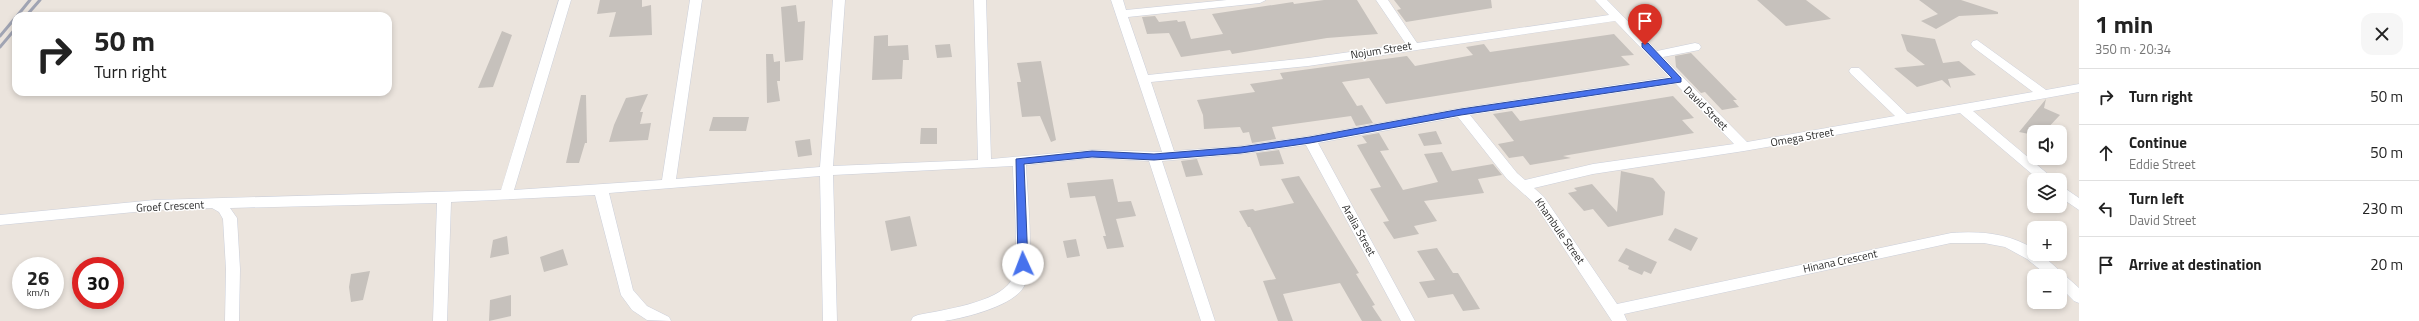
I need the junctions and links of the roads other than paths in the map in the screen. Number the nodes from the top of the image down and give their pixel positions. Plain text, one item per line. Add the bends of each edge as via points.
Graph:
1 (564, 0) edge
2 (696, 0) edge
3 (839, 0) edge
4 (980, 0) edge
5 (1117, 0) edge
6 (1260, 0) edge
7 (1382, 0) edge
8 (1601, 0) edge
9 (1122, 14) junction
10 (1618, 17) junction
11 (1977, 44) dead end
12 (1413, 45) junction
13 (1695, 47) dead end
14 (1654, 55) junction
15 (1855, 71) dead end
16 (1144, 79) junction
17 (1678, 80) junction
18 (2079, 88) edge
19 (2044, 94) junction
20 (1963, 109) junction
21 (1461, 112) junction
22 (1905, 119) junction
23 (1310, 140) junction
24 (1744, 147) junction
25 (1169, 155) junction
26 (1154, 157) junction
27 (1019, 161) junction
28 (985, 164) junction
29 (826, 171) junction
30 (2040, 173) edge
31 (668, 185) junction
32 (1525, 185) junction
33 (601, 190) junction
34 (506, 195) junction
35 (2067, 196) edge
36 (444, 198) junction
37 (214, 204) junction
38 (2079, 205) edge
39 (0, 220) edge
40 (2049, 269) edge
41 (2067, 285) edge
42 (2079, 297) edge
43 (1616, 316) edge
44 (232, 321) edge
45 (440, 321) edge
46 (664, 321) edge
47 (830, 321) edge
48 (918, 321) edge
49 (1208, 321) edge
50 (1408, 321) edge

1 - 34 street
2 - 31 street
3 - 29 street
4 - 28 street
5 - 9 street
6 - 9 street
7 - 12 street
8 - 10 street, David Street
9 - 16 street
10 - 12 street, Nojum Street
10 - 14 street, David Street
11 - 19 street
12 - 16 street, Nojum Street via 1308,62
13 - 14 street
14 - 17 street, David Street
15 - 22 street
16 - 25 street
17 - 21 street
17 - 24 street, David Street
18 - 19 street, Omega Street
19 - 20 street, Omega Street
20 - 22 street, Omega Street
20 - 30 street
21 - 23 street
21 - 32 street, Khambule Street via 1512,176
22 - 24 street, Omega Street
23 - 25 street via 1241,150
23 - 50 street, Aralia Street
24 - 32 street, Omega Street via 1593,169
25 - 26 street
26 - 27 street via 1092,154
26 - 49 street
27 - 28 street
27 - 48 street via 1023,264 1018,284 1003,297 975,308
28 - 29 street
29 - 31 street
29 - 47 street
31 - 33 street
32 - 43 street, Khambule Street via 1544,207
33 - 34 street
33 - 46 street via 626,291 635,306 649,316
34 - 36 street
35 - 38 street
36 - 37 street
36 - 45 street
37 - 39 street, Groef Crescent via 155,205
37 - 44 street, Groef Crescent via 224,209 230,218 233,269
40 - 43 street, Hinana Crescent via 2010,242 1987,236 1967,237 1802,269
41 - 42 street

